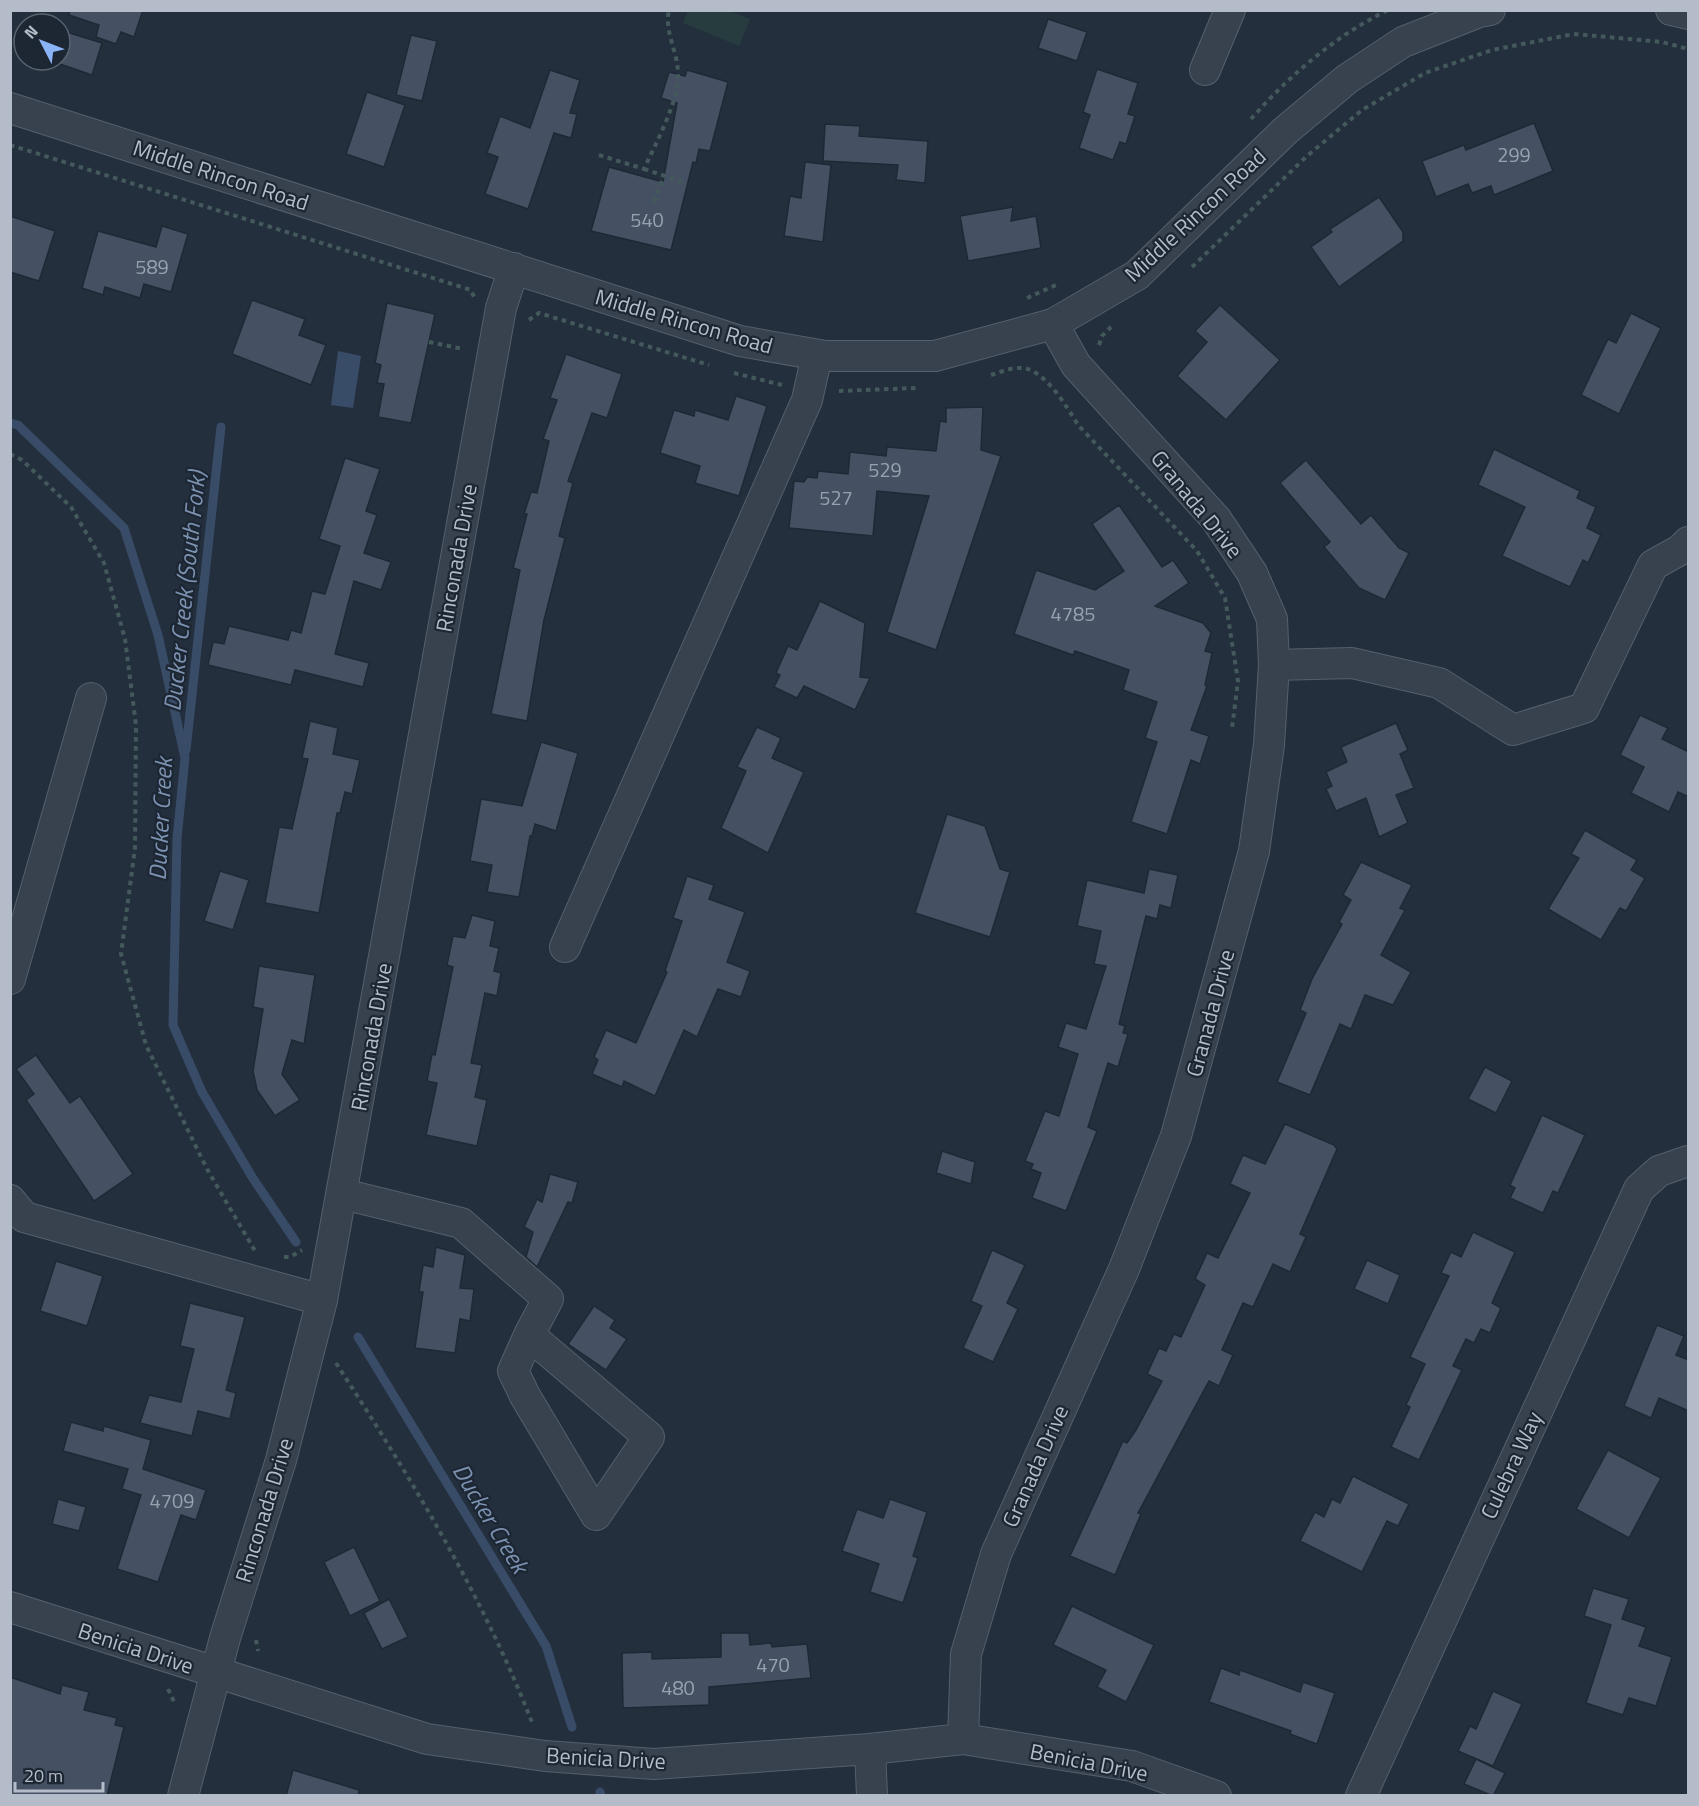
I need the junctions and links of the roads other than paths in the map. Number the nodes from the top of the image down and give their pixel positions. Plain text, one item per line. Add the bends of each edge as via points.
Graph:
1 (1230, 10) edge
2 (1671, 10) edge
3 (1482, 11) edge
4 (1689, 14) edge
5 (1205, 70) dead end
6 (10, 108) edge
7 (514, 268) junction
8 (1053, 324) junction
9 (817, 355) junction
10 (1689, 542) edge
11 (1274, 664) junction
12 (92, 698) dead end
13 (565, 947) dead end
14 (10, 980) edge
15 (1689, 1161) edge
16 (343, 1194) junction
17 (10, 1200) edge
18 (322, 1300) junction
19 (528, 1335) junction
20 (10, 1607) edge
21 (214, 1674) junction
22 (963, 1739) junction
23 (870, 1749) junction
24 (183, 1796) edge
25 (872, 1796) edge
26 (1216, 1796) edge
27 (1361, 1796) edge

1 - 5 street
2 - 4 street
3 - 8 street, Middle Rincon Road via 1403,42 1347,79 1285,131 1137,274
6 - 7 street, Middle Rincon Road
7 - 9 street, Middle Rincon Road via 740,341
7 - 16 street, Rinconada Drive via 501,308
8 - 9 street, Middle Rincon Road via 935,356
8 - 11 street, Granada Drive via 1076,365 1216,519 1252,573 1272,619
9 - 13 street via 807,400
10 - 11 street via 1653,565 1584,708 1513,730 1439,683 1352,663
11 - 22 street, Granada Drive via 1269,745 1254,851 1176,1136 1124,1269 996,1554 966,1654
12 - 14 street
15 - 27 street, Culebra Way via 1659,1170 1639,1189
16 - 18 street, Rinconada Drive
16 - 19 street via 461,1223 548,1299
17 - 18 street via 24,1217
18 - 21 street, Rinconada Drive via 281,1460
19 - 19 street via 649,1437 596,1515 513,1371
20 - 21 street, Benicia Drive
21 - 23 street, Benicia Drive via 427,1739 545,1756 654,1764
21 - 24 street, Rinconada Drive
22 - 23 street, Benicia Drive
22 - 26 street, Benicia Drive via 1132,1766
23 - 25 street

